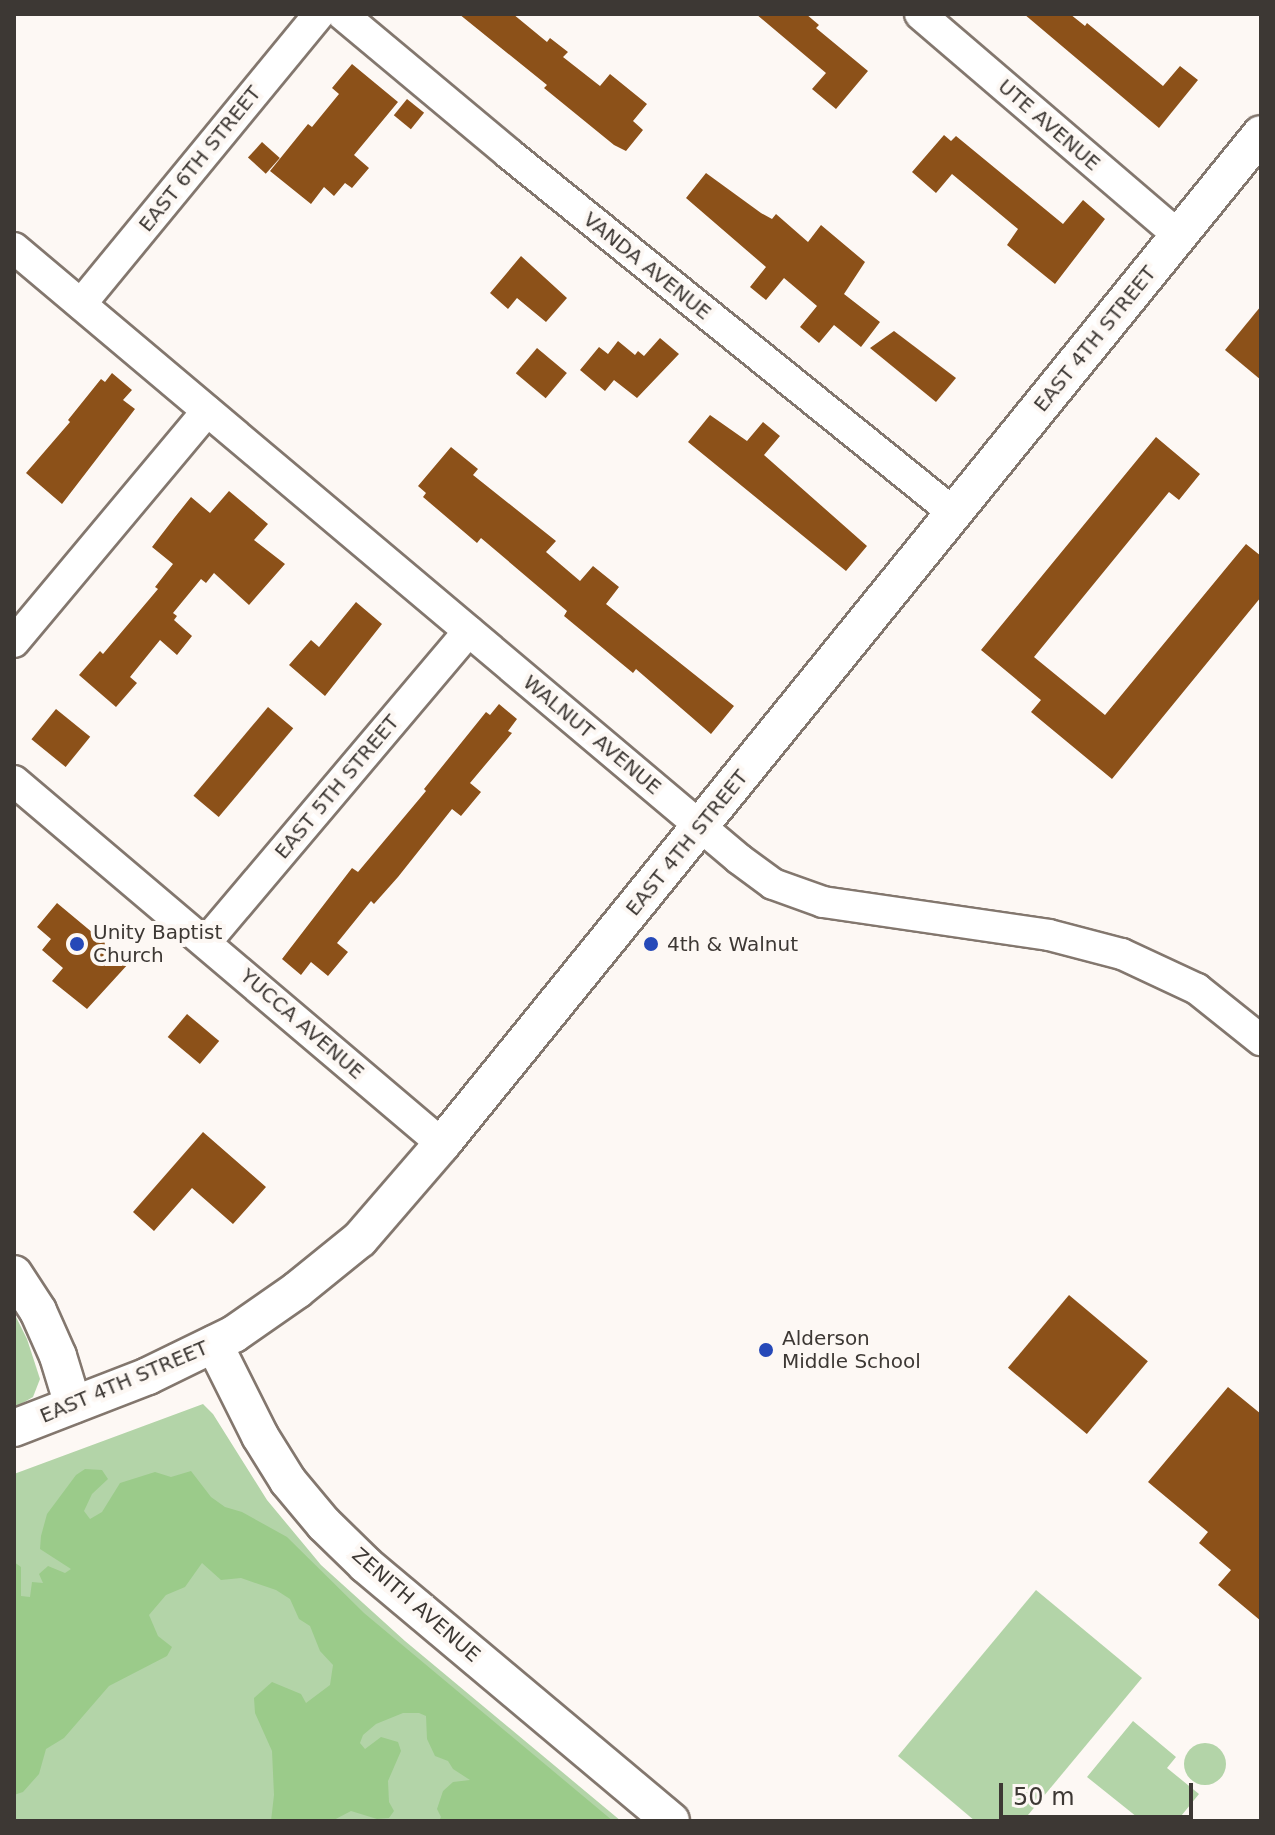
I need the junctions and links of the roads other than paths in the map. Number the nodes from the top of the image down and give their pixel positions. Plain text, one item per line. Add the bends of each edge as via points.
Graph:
1 (319, 14) edge
2 (342, 14) edge
3 (920, 14) edge
4 (1261, 134) edge
5 (1179, 236) junction
6 (14, 248) edge
7 (81, 304) junction
8 (207, 411) junction
9 (955, 514) junction
10 (469, 631) junction
11 (14, 642) edge
12 (14, 781) edge
13 (700, 827) junction
14 (206, 942) junction
15 (1261, 1040) edge
16 (442, 1144) junction
17 (14, 1274) edge
18 (214, 1344) junction
19 (73, 1405) junction
20 (14, 1428) edge
21 (671, 1821) edge

1 - 7 street, EAST 6TH STREET
2 - 9 street, VANDA AVENUE
3 - 5 street, UTE AVENUE
4 - 5 street, EAST 4TH STREET
5 - 9 street, EAST 4TH STREET
6 - 7 street, WALNUT AVENUE
7 - 8 street, WALNUT AVENUE
8 - 10 street, WALNUT AVENUE
8 - 11 street
9 - 13 street, EAST 4TH STREET
10 - 13 street, WALNUT AVENUE
10 - 14 street, EAST 5TH STREET
12 - 14 street, YUCCA AVENUE
13 - 15 street, WALNUT AVENUE via 758,874 806,898 1049,935 1134,958 1197,989
13 - 16 street, EAST 4TH STREET
14 - 16 street, YUCCA AVENUE
16 - 18 street, EAST 4TH STREET via 360,1239 297,1290
17 - 19 street via 38,1311
18 - 19 street, EAST 4TH STREET
18 - 21 street, ZENITH AVENUE via 267,1447 324,1524
19 - 20 street, EAST 4TH STREET

